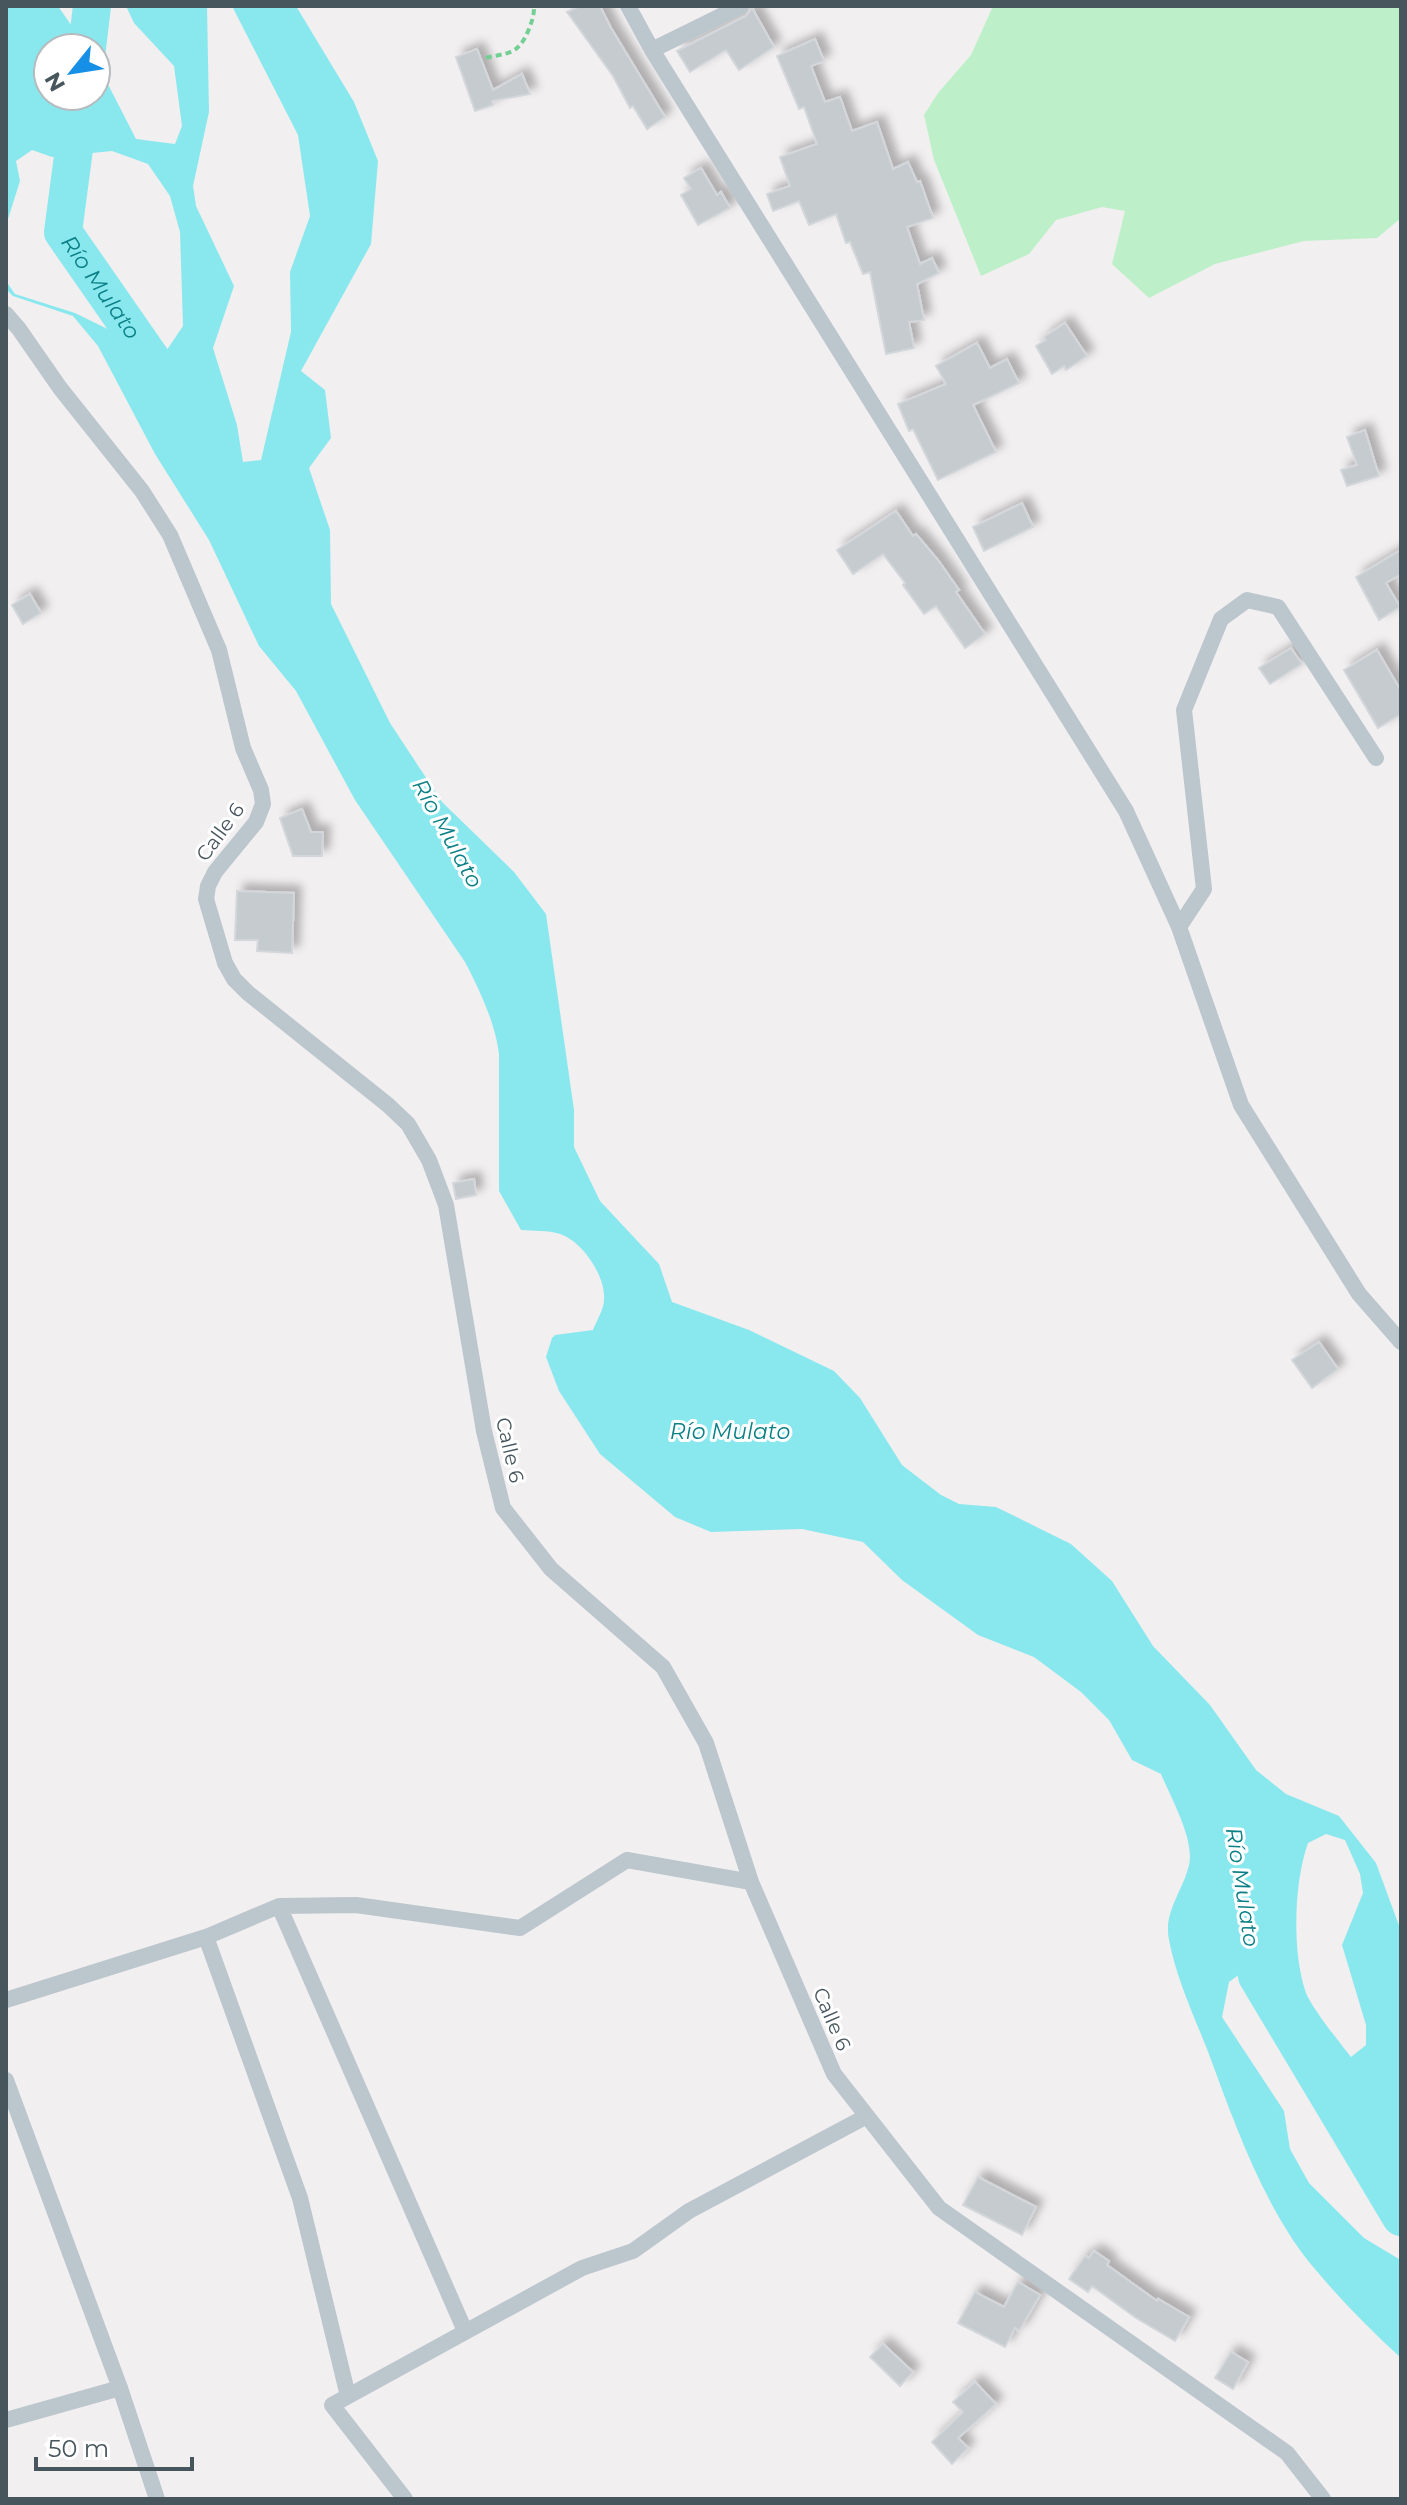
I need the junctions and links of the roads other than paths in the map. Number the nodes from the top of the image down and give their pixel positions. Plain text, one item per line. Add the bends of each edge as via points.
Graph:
1 (628, 6) edge
2 (741, 6) edge
3 (652, 50) junction
4 (6, 314) edge
5 (1376, 758) dead end
6 (1179, 927) junction
7 (1401, 1342) edge
8 (751, 1882) junction
9 (279, 1906) junction
10 (206, 1937) junction
11 (6, 2000) edge
12 (6, 2080) edge
13 (867, 2116) junction
14 (465, 2331) junction
15 (120, 2388) junction
16 (348, 2396) junction
17 (6, 2420) edge
18 (157, 2499) edge
19 (405, 2499) edge
20 (1323, 2499) edge

1 - 3 street
2 - 3 street
3 - 6 street via 1126,811
4 - 8 street, Calle 6 via 170,535 219,650 263,804 256,822 208,886 206,899 225,963 248,993 408,1124 429,1160 446,1205 484,1431 503,1508 551,1569 663,1667 706,1743
5 - 6 street via 1278,607 1247,600 1221,619 1184,710 1204,889
6 - 7 street via 1241,1105 1359,1294
8 - 9 street via 627,1860 520,1928 356,1905
8 - 13 street, Calle 6 via 834,2074
9 - 10 street
9 - 14 street
10 - 11 street
10 - 16 street via 300,2198
12 - 15 street
13 - 14 street via 689,2211 633,2251 582,2268
13 - 20 street, Calle 6 via 939,2208 1287,2453
14 - 16 street
15 - 17 street
15 - 18 street
16 - 19 street via 332,2405

